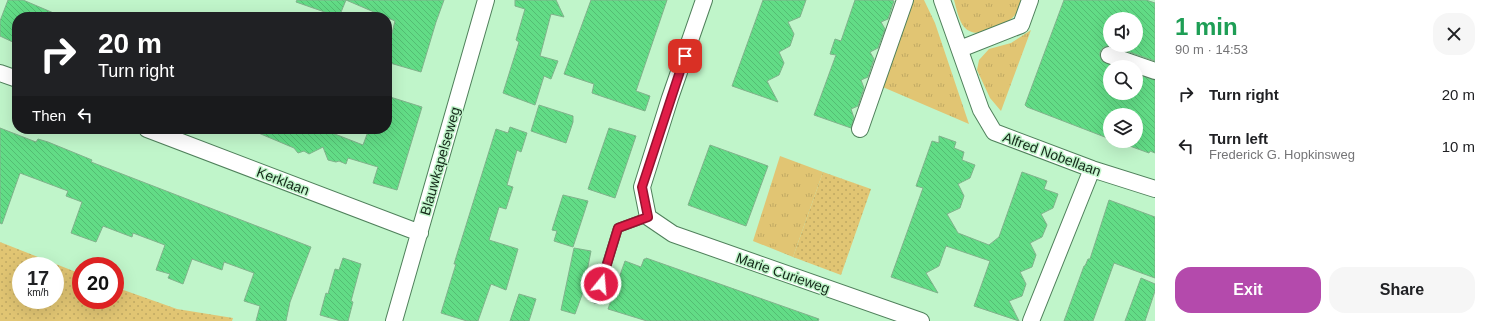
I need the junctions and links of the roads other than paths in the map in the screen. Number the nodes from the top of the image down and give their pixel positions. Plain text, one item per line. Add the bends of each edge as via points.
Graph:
1 (486, 0) edge
2 (704, 0) edge
3 (905, 0) edge
4 (942, 0) edge
5 (1030, 0) edge
6 (960, 49) junction
7 (1109, 54) dead end
8 (1155, 71) edge
9 (0, 73) edge
10 (12, 77) edge
11 (860, 129) dead end
12 (160, 134) edge
13 (1092, 169) junction
14 (1155, 189) edge
15 (648, 217) junction
16 (420, 233) junction
17 (596, 299) dead end
18 (394, 321) edge
19 (921, 321) edge
20 (1031, 321) edge

1 - 16 street, Blauwkapelseweg
2 - 15 street via 642,187
3 - 11 street
4 - 6 street, Alfred Nobellaan
5 - 6 street via 1022,25
6 - 13 street, Alfred Nobellaan via 981,110 994,132
7 - 8 street
9 - 10 street
12 - 16 street, Kerklaan
13 - 14 street, Alfred Nobellaan
13 - 20 street
15 - 17 lane via 618,228
15 - 19 street, Marie Curieweg via 673,234
16 - 18 street, Blauwkapelseweg

